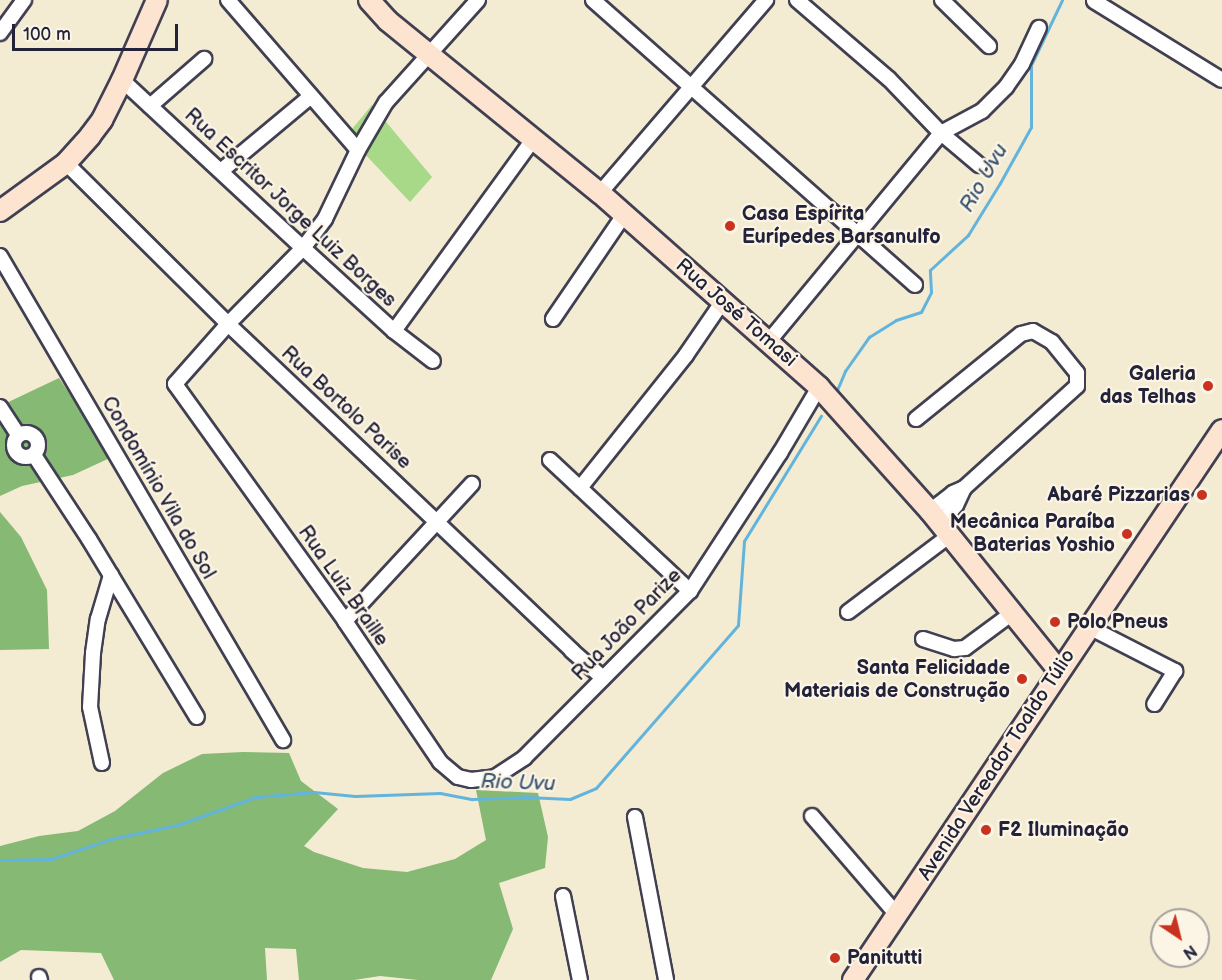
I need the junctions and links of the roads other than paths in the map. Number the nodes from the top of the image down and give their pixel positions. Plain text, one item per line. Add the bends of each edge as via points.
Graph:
1 (24, 0) edge
2 (228, 0) edge
3 (369, 0) edge
4 (478, 0) edge
5 (593, 0) edge
6 (766, 0) edge
7 (797, 0) edge
8 (942, 0) edge
9 (1094, 1) edge
10 (150, 3) edge
11 (1039, 28) dead end
12 (0, 33) edge
13 (989, 46) dead end
14 (429, 53) junction
15 (204, 59) dead end
16 (122, 80) junction
17 (1222, 80) edge
18 (694, 87) junction
19 (310, 96) junction
20 (150, 106) junction
21 (941, 133) junction
22 (534, 138) junction
23 (358, 150) junction
24 (66, 163) junction
25 (979, 165) dead end
26 (221, 171) junction
27 (600, 193) junction
28 (0, 212) edge
29 (624, 215) junction
30 (859, 233) junction
31 (303, 248) junction
32 (0, 256) edge
33 (915, 285) dead end
34 (723, 301) junction
35 (553, 319) dead end
36 (228, 324) junction
37 (394, 331) junction
38 (769, 341) junction
39 (433, 361) dead end
40 (819, 387) junction
41 (0, 407) edge
42 (916, 419) dead end
43 (1222, 430) edge
44 (550, 460) dead end
45 (472, 484) dead end
46 (580, 488) junction
47 (436, 521) junction
48 (940, 523) junction
49 (111, 575) junction
50 (690, 591) junction
51 (848, 612) dead end
52 (1011, 614) junction
53 (345, 621) junction
54 (1089, 627) junction
55 (923, 639) dead end
56 (1059, 671) junction
57 (603, 678) junction
58 (1154, 704) dead end
59 (197, 717) dead end
60 (283, 740) dead end
61 (102, 763) dead end
62 (495, 777) joint
63 (812, 816) dead end
64 (635, 817) dead end
65 (563, 896) dead end
66 (898, 916) junction
67 (580, 980) edge
68 (666, 980) edge
69 (853, 980) edge

1 - 12 street
2 - 19 street
3 - 14 street, Rua José Tomasi via 388,21
4 - 14 street
5 - 18 street
6 - 18 street
7 - 21 street via 889,79
8 - 13 street
9 - 17 street
10 - 16 street
11 - 21 street via 1006,87 982,111
14 - 22 street, Rua José Tomasi
14 - 23 street via 386,102
15 - 20 street
16 - 20 street, Rua Escritor Jorge Luiz Borges
16 - 24 street via 102,120
18 - 27 street
18 - 30 street
19 - 23 street
19 - 26 street
20 - 26 street, Rua Escritor Jorge Luiz Borges
21 - 25 street
21 - 30 street
22 - 27 street, Rua José Tomasi
22 - 37 street
23 - 31 street via 325,219
24 - 28 street
24 - 36 street, Rua Bortolo Parise
26 - 31 street, Rua Escritor Jorge Luiz Borges
27 - 29 street, Rua José Tomasi
29 - 34 street, Rua José Tomasi
29 - 35 street
30 - 33 street
30 - 38 street
31 - 36 street
31 - 37 street, Rua Escritor Jorge Luiz Borges
32 - 60 street, Condomínio Vila do Sol
34 - 38 street, Rua José Tomasi
34 - 46 street via 686,356
36 - 47 street, Rua Bortolo Parise
36 - 53 street, Rua Luiz Braille via 175,384
37 - 39 street, Rua Escritor Jorge Luiz Borges
38 - 40 street, Rua José Tomasi
40 - 48 street, Rua José Tomasi
40 - 50 street, Rua João Parize
41 - 49 street via 18,435 14,449 26,457 34,454
42 - 48 street via 1021,334 1033,331 1052,342 1077,373 1077,386 964,488 956,505
43 - 54 street, Avenida Vereador Toaldo Túlio
44 - 46 street
45 - 47 street
46 - 50 street
47 - 53 street
47 - 57 street, Rua Bortolo Parise
48 - 51 street
48 - 52 street, Rua José Tomasi
49 - 59 street
49 - 61 street via 98,619 90,707
50 - 57 street, Rua João Parize
52 - 55 street via 965,648 954,649
52 - 56 street, Rua José Tomasi
53 - 62 street, Rua Luiz Braille via 440,762 458,777
54 - 56 street, Avenida Vereador Toaldo Túlio
54 - 58 street via 1175,671
56 - 66 street, Avenida Vereador Toaldo Túlio
57 - 62 street, Rua João Parize via 524,758
63 - 66 street
64 - 68 street
65 - 67 street
66 - 69 street, Avenida Vereador Toaldo Túlio

